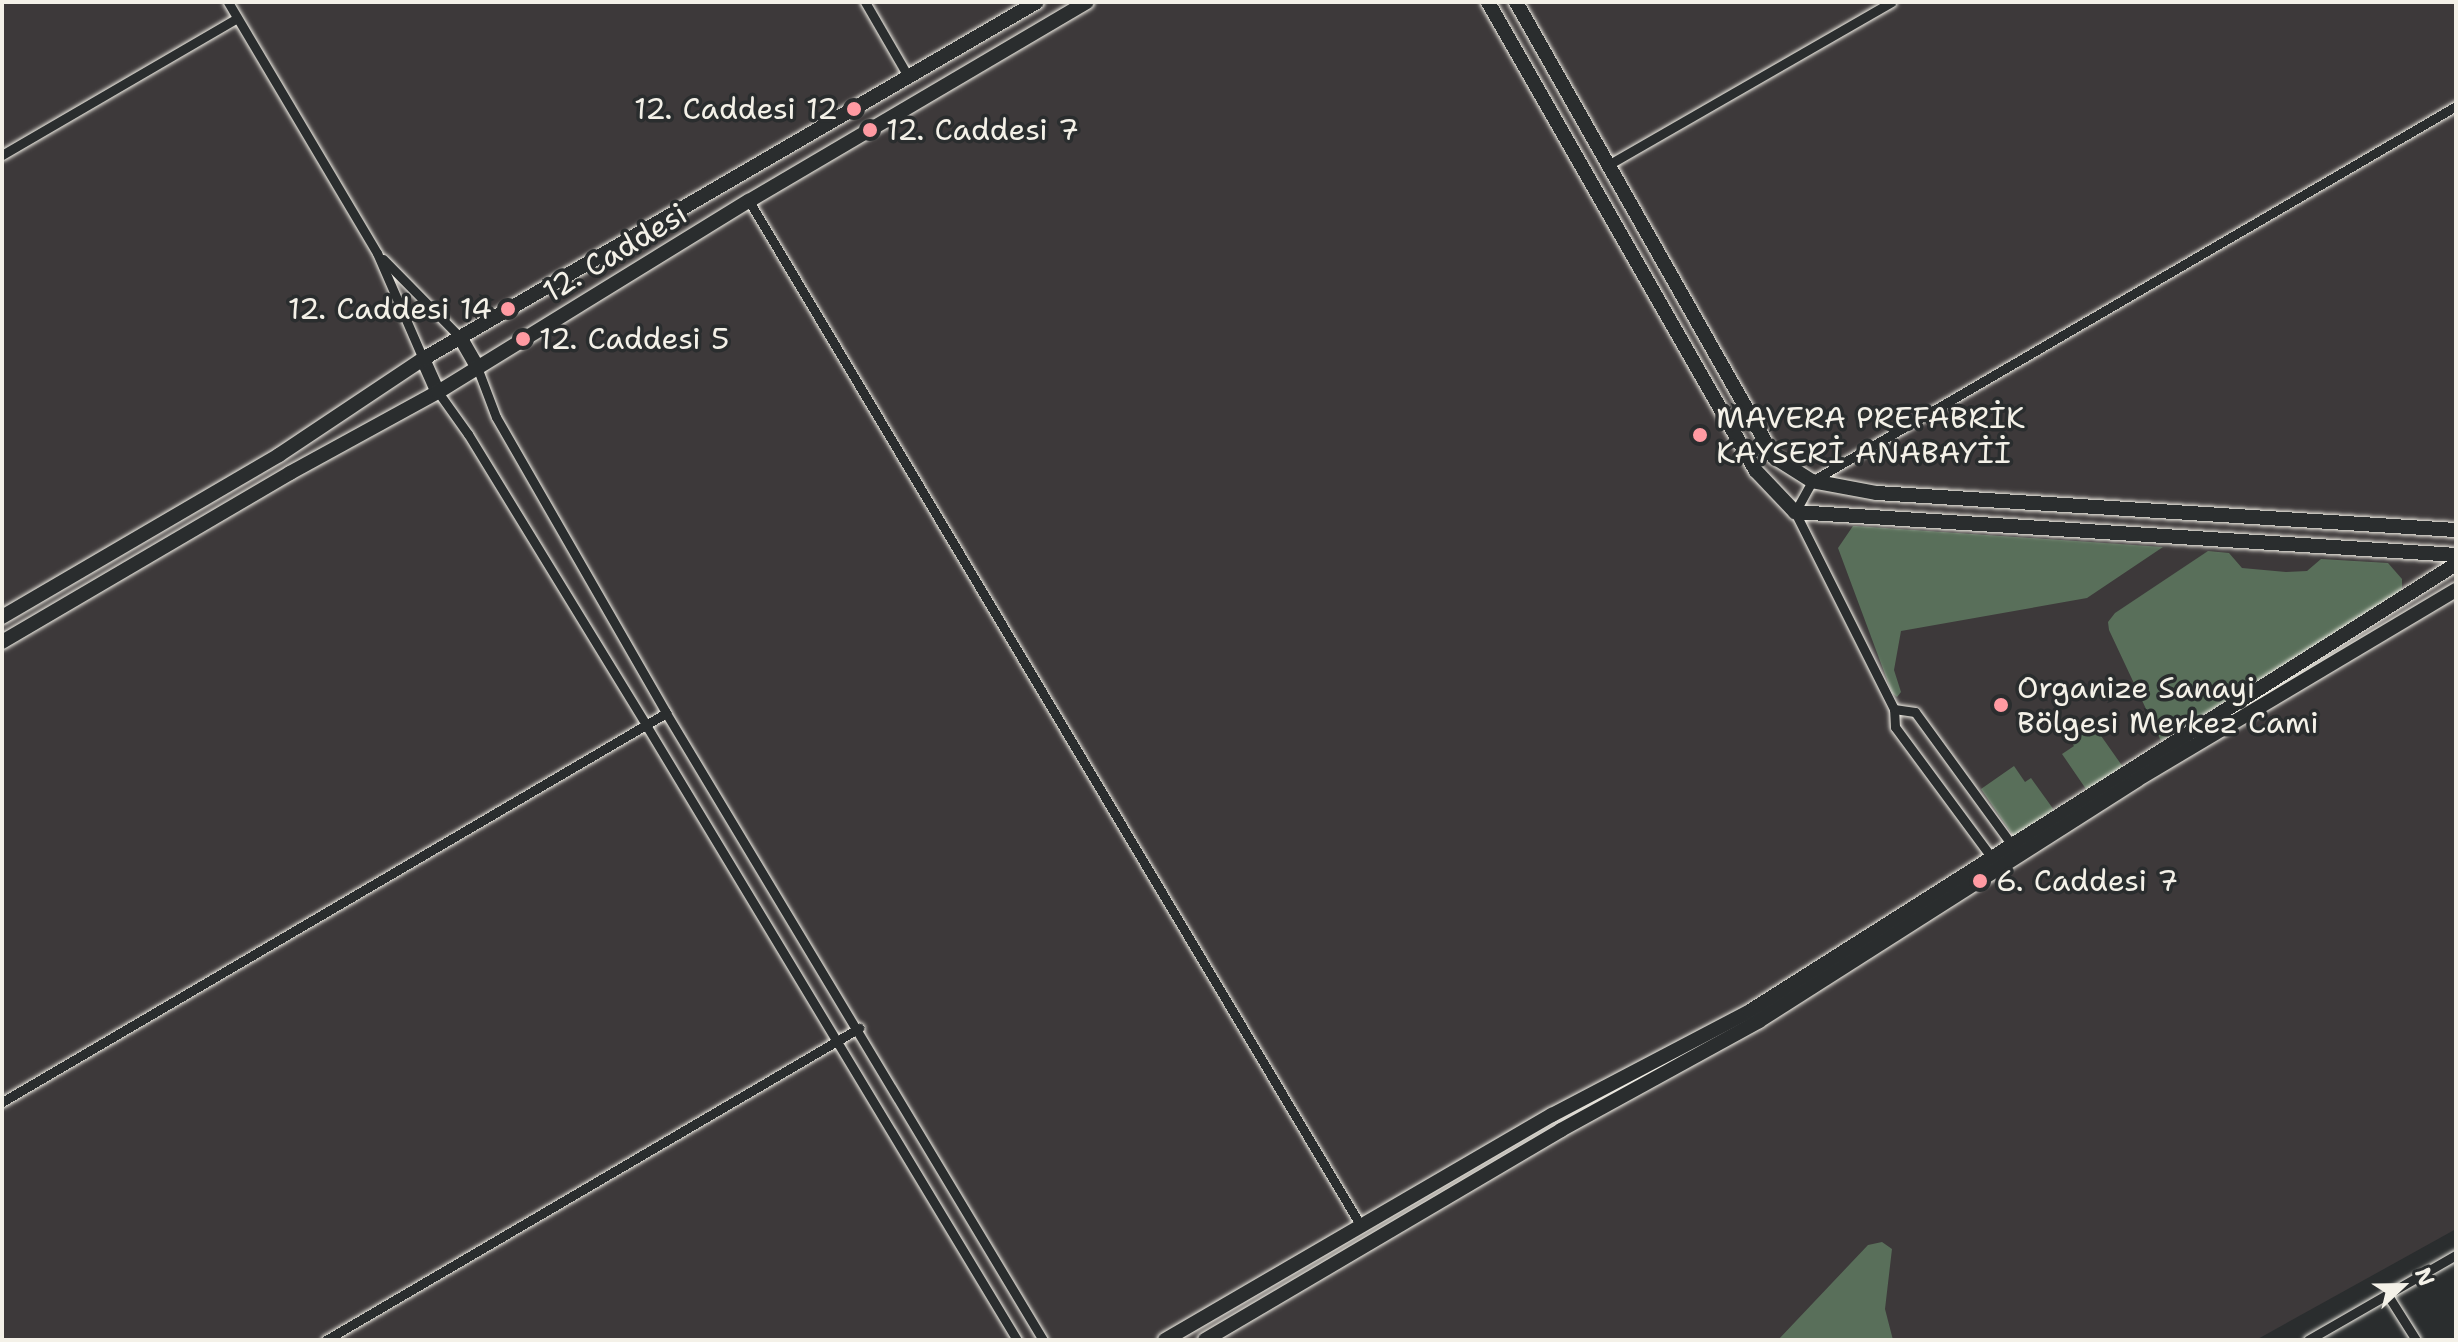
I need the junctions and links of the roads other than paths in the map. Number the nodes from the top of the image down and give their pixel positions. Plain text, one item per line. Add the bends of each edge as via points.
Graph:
1 (228, 2) edge
2 (865, 2) edge
3 (1037, 2) edge
4 (1087, 2) edge
5 (1488, 2) edge
6 (1516, 2) edge
7 (1892, 2) edge
8 (237, 18) junction
9 (909, 78) junction
10 (2456, 106) edge
11 (2, 155) edge
12 (1608, 165) junction
13 (1589, 177) junction
14 (749, 201) junction
15 (377, 253) junction
16 (460, 337) junction
17 (423, 359) junction
18 (477, 367) junction
19 (438, 392) junction
20 (1812, 481) junction
21 (1795, 512) junction
22 (2456, 530) edge
23 (2456, 555) edge
24 (2456, 564) edge
25 (2456, 590) edge
26 (2, 617) edge
27 (2, 642) edge
28 (1894, 709) junction
29 (666, 713) junction
30 (646, 725) junction
31 (2012, 845) junction
32 (1992, 858) junction
33 (859, 1028) junction
34 (837, 1041) junction
35 (2, 1102) edge
36 (1361, 1226) junction
37 (2456, 1255) edge
38 (2387, 1294) junction
39 (2311, 1339) edge
40 (326, 1340) edge
41 (1017, 1340) edge
42 (1043, 1340) edge
43 (1165, 1340) edge
44 (1205, 1340) edge
45 (2416, 1340) edge

1 - 8 street
2 - 9 street
3 - 9 street, 12. Caddesi
4 - 14 street, 12. Caddesi
5 - 13 street
6 - 12 street
7 - 12 street
8 - 11 street
8 - 15 street
9 - 16 street, 12. Caddesi
10 - 20 street
12 - 13 street
12 - 20 street via 1774,457
13 - 21 street via 1756,471
14 - 18 street, 12. Caddesi
14 - 36 street
15 - 16 street
15 - 17 street
16 - 17 street, 12. Caddesi
16 - 18 street
17 - 19 street
17 - 26 street, 12. Caddesi via 279,455
18 - 19 street, 12. Caddesi
18 - 29 street via 496,417
19 - 27 street, 12. Caddesi
19 - 30 street
20 - 21 street
20 - 22 street via 1877,493
21 - 23 street
21 - 28 street
24 - 31 street
25 - 44 street via 2137,780 1759,1021 1561,1130
28 - 31 street via 1915,712
28 - 32 street via 1895,727
29 - 30 street
29 - 33 street
30 - 34 street
30 - 35 street
31 - 32 street
32 - 36 street via 1750,1011 1552,1115
33 - 34 street
33 - 42 street
34 - 40 street
34 - 41 street
36 - 43 street
37 - 38 street
38 - 39 street
38 - 45 street

